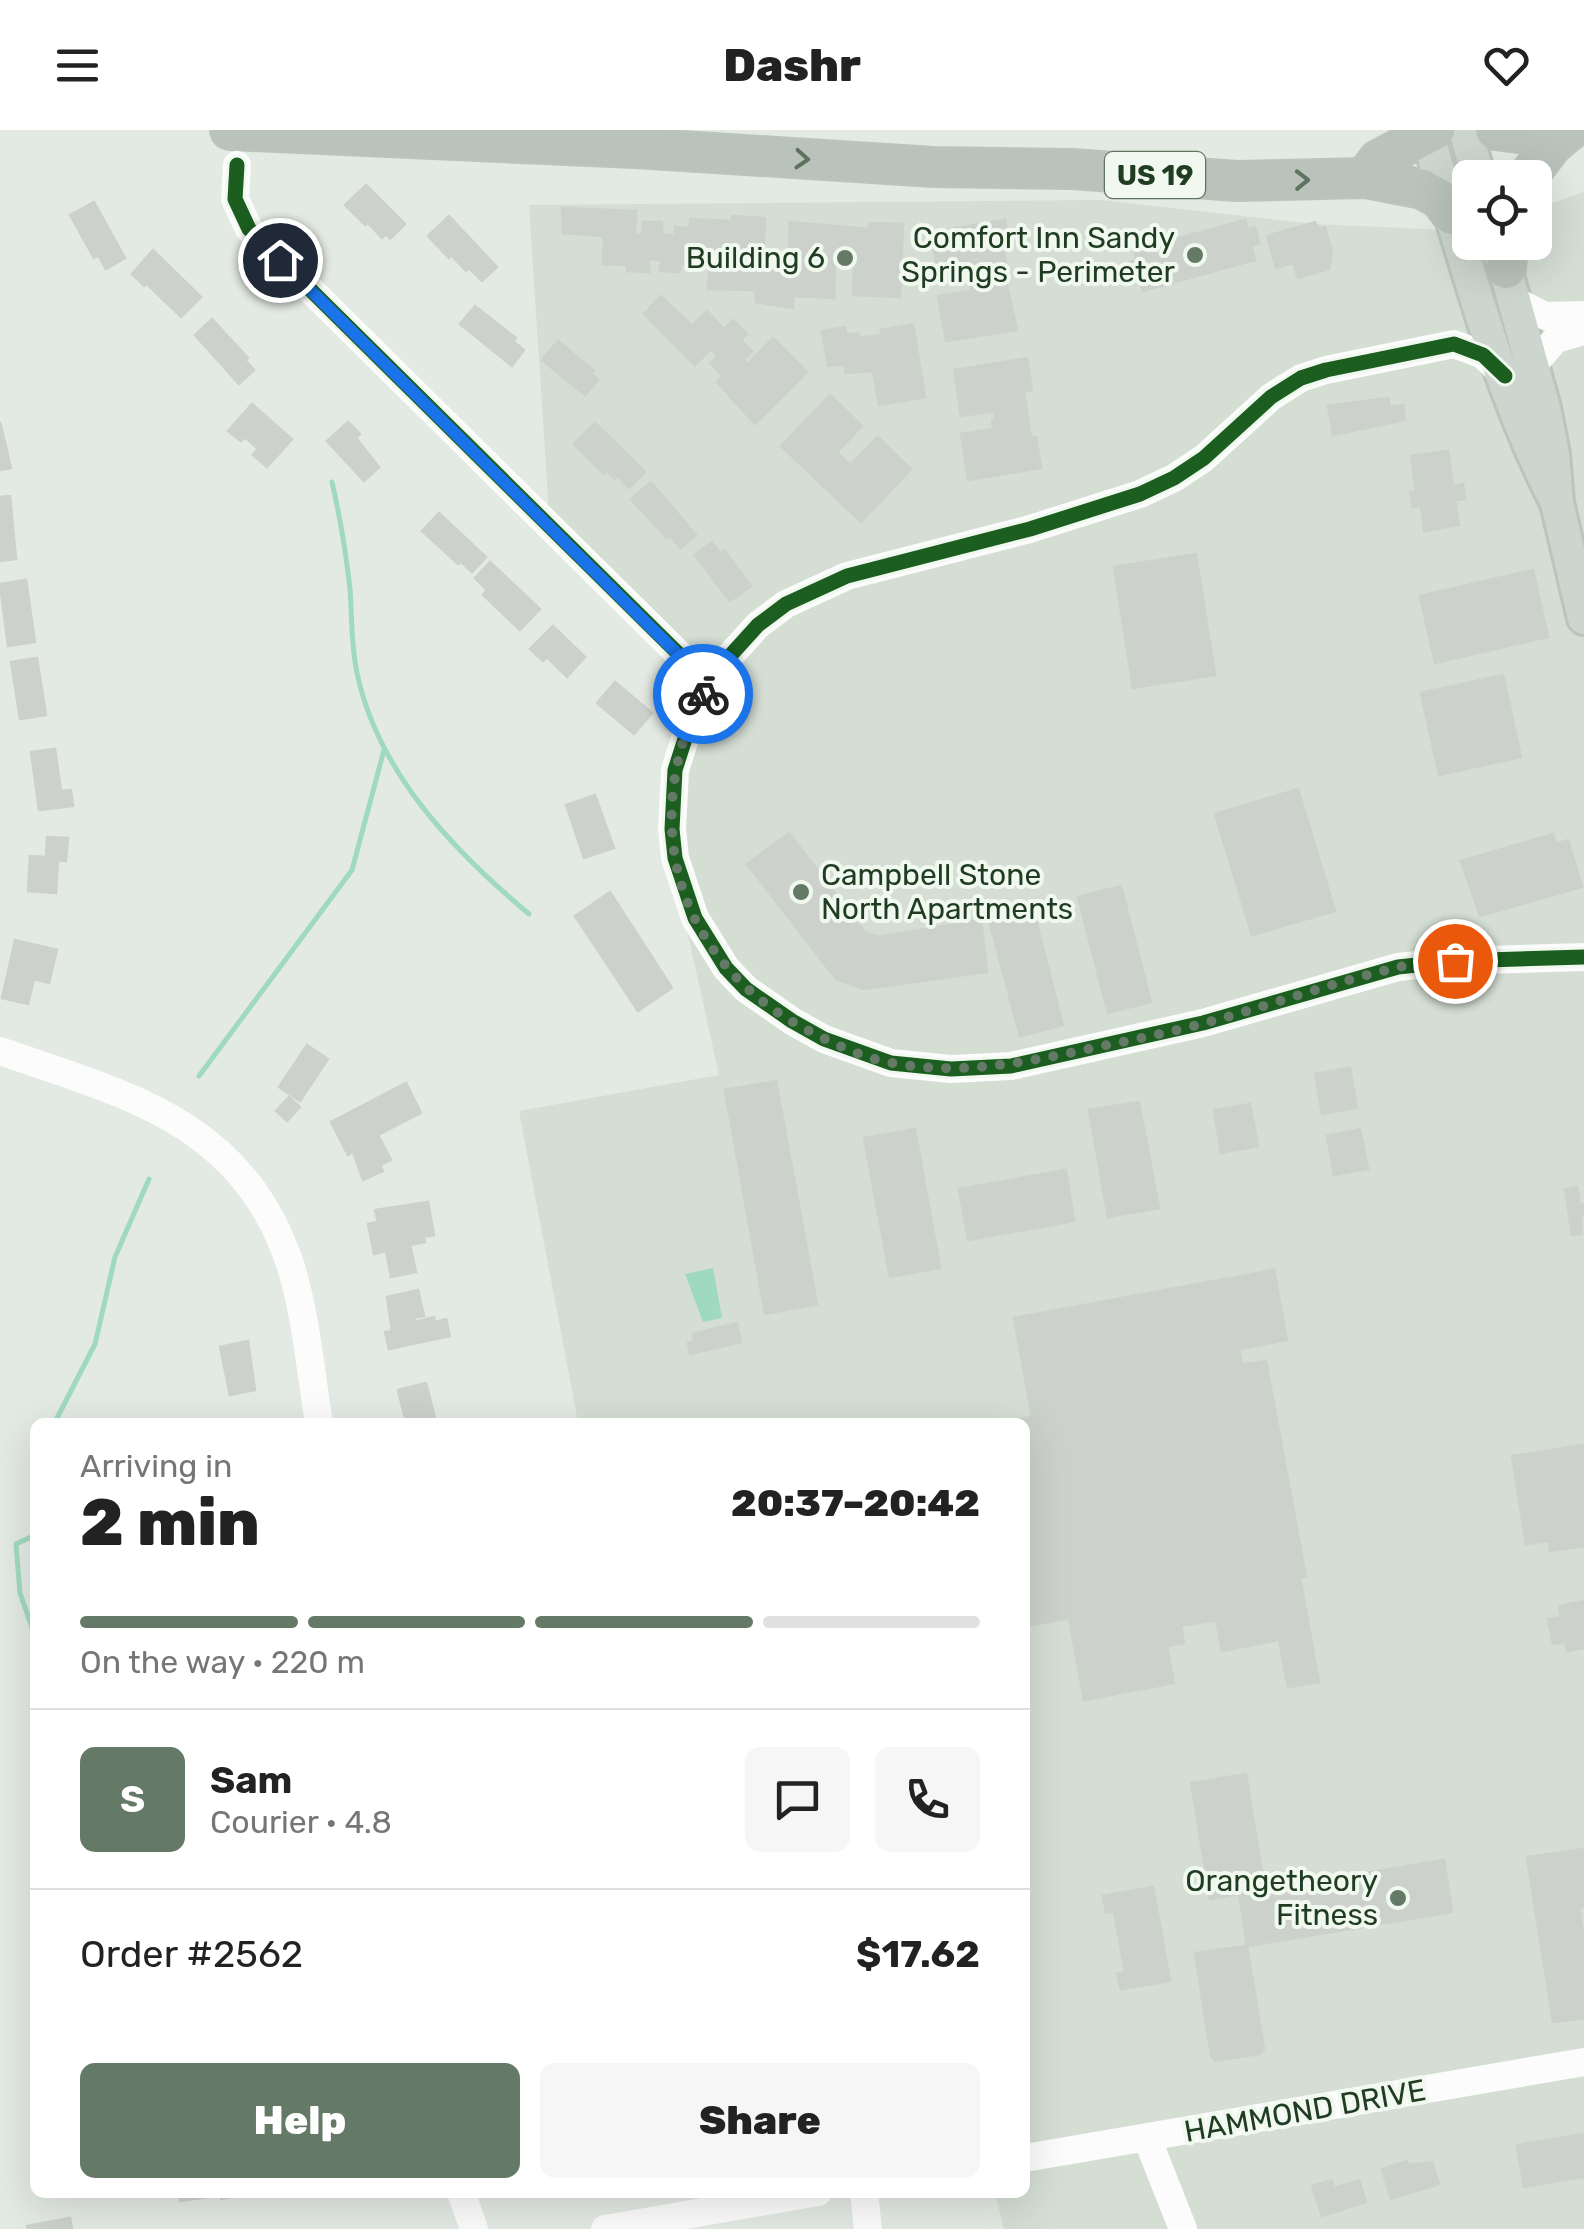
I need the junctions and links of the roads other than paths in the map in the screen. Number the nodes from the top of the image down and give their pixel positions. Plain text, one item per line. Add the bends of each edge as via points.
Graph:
1 (778, 130) edge
2 (1465, 130) edge
3 (1495, 130) edge
4 (1540, 130) edge
5 (1570, 130) edge
6 (1430, 132) edge
7 (234, 147) edge
8 (635, 148) junction
9 (1473, 160) edge
10 (1540, 160) edge
11 (1365, 178) junction
12 (1452, 215) joint
13 (1466, 260) edge
14 (1506, 263) edge
15 (1480, 303) junction
16 (1584, 315) edge
17 (1584, 331) edge
18 (1454, 344) junction
19 (1519, 371) junction
20 (1584, 618) edge
21 (708, 684) junction
22 (1584, 958) edge
23 (0, 1051) edge
24 (318, 1418) edge
25 (1584, 2062) edge
26 (1148, 2138) junction
27 (1030, 2157) edge
28 (463, 2198) edge
29 (783, 2198) edge
30 (865, 2198) edge
31 (474, 2229) edge
32 (605, 2229) edge
33 (868, 2229) edge
34 (1183, 2229) edge

1 - 8 highway
2 - 9 main road
3 - 4 highway
5 - 10 highway
6 - 11 highway via 1378,160
6 - 12 main road
7 - 8 highway, US 19
7 - 21 street via 234,199 249,230
8 -> 11 highway, US 19 via 1237,181
11 - 12 highway via 1422,189
13 - 15 main road
14 - 16 street via 1545,316
14 - 19 main road
15 - 18 street via 1469,332
15 - 19 main road
17 - 19 street via 1556,340
18 - 19 street
18 - 21 street via 1302,378 1255,409 1190,468 1140,494 818,587 758,626
19 - 20 main road via 1534,459 1557,503
21 - 22 street via 675,770 672,829 684,891 709,944 746,989 792,1022 858,1053 951,1069 1011,1066 1203,1023 1398,967
23 - 24 street via 171,1116 234,1168 260,1200 290,1266
25 - 26 street, HAMMOND DRIVE
26 - 27 street, HAMMOND DRIVE
26 - 34 street
28 - 31 street
29 - 32 street
30 - 33 street

